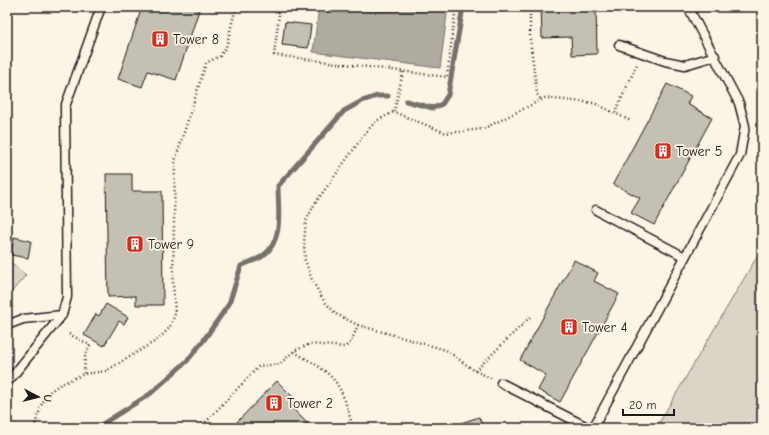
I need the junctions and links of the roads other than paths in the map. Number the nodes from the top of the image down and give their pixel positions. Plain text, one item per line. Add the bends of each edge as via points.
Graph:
1 (101, 7) edge
2 (688, 7) edge
3 (619, 45) dead end
4 (714, 56) junction
5 (596, 210) dead end
6 (685, 257) junction
7 (62, 315) junction
8 (7, 325) edge
9 (7, 383) edge
10 (500, 383) road end
11 (589, 428) edge
12 (593, 428) edge

1 - 7 lane via 65,107 67,297
2 - 4 lane
3 - 4 lane via 685,65
4 - 6 lane via 740,103 745,126 740,155
5 - 6 lane
6 - 12 lane
7 - 8 lane via 23,319
7 - 9 lane
10 - 11 lane

